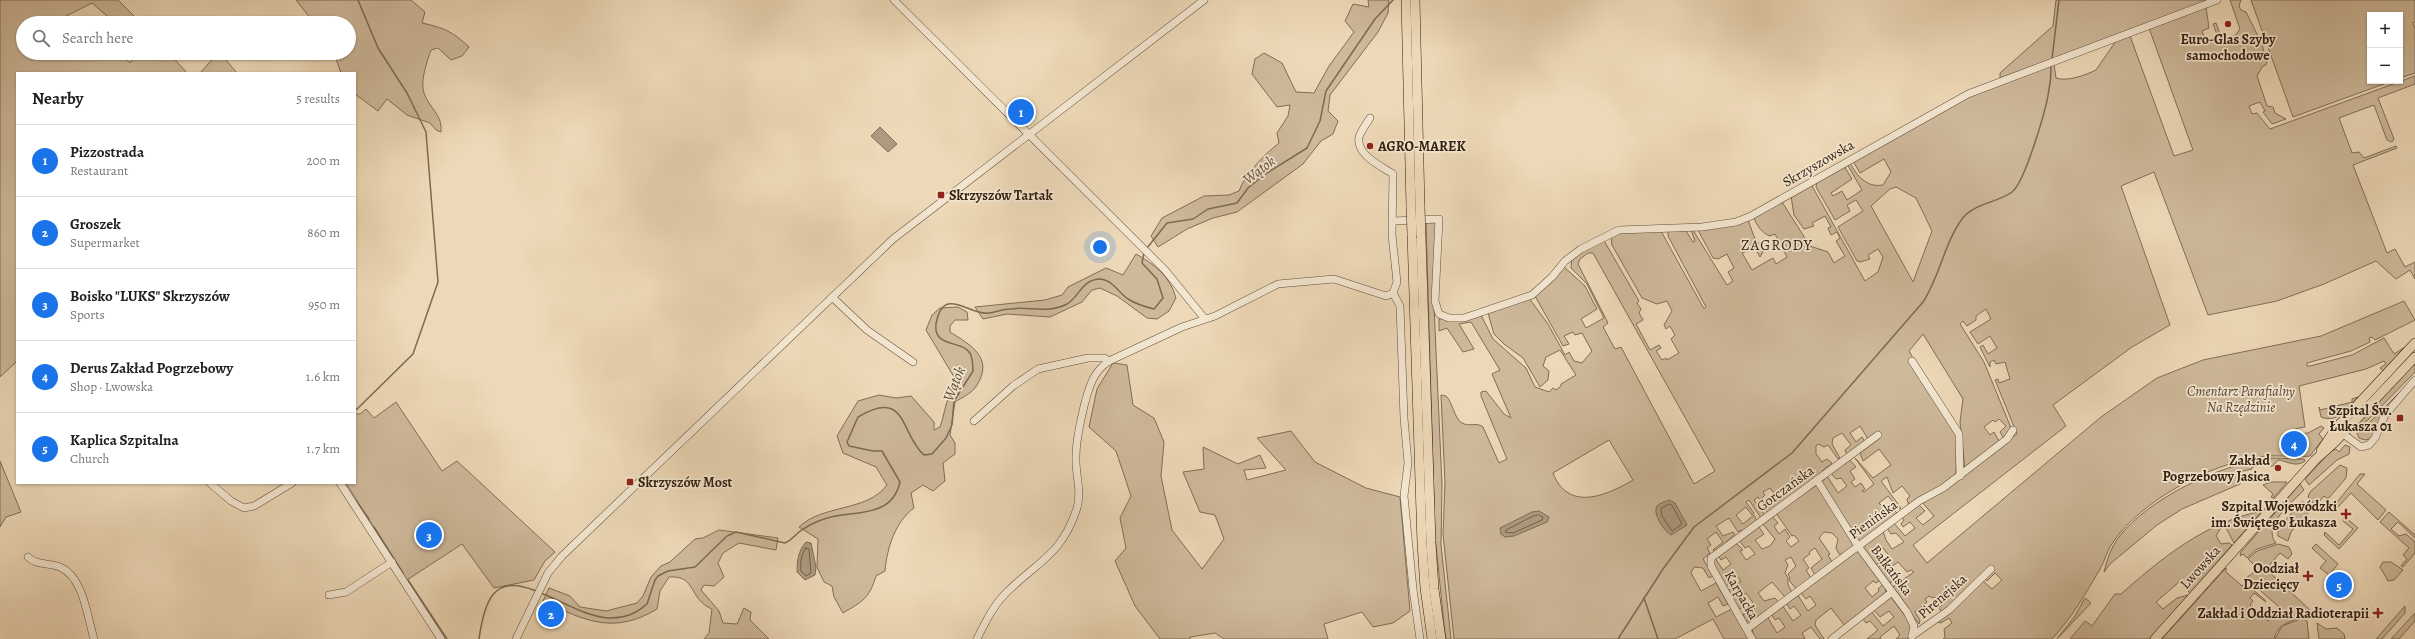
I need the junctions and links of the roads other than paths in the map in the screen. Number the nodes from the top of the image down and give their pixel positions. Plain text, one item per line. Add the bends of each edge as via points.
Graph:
1 (894, 0) edge
2 (1204, 0) edge
3 (2217, 0) edge
4 (1409, 1) edge
5 (1370, 118) dead end
6 (1030, 134) junction
7 (1416, 207) junction
8 (1393, 221) junction
9 (1393, 293) junction
10 (832, 297) junction
11 (1204, 318) junction
12 (2415, 343) edge
13 (2415, 357) edge
14 (1109, 361) junction
15 (1912, 361) dead end
16 (913, 362) dead end
17 (2415, 380) edge
18 (974, 421) dead end
19 (2013, 430) dead end
20 (2340, 431) junction
21 (1878, 435) dead end
22 (1960, 476) junction
23 (1817, 480) junction
24 (211, 484) edge
25 (290, 484) edge
26 (341, 484) edge
27 (1858, 546) junction
28 (28, 557) dead end
29 (392, 562) junction
30 (1710, 563) joint
31 (1991, 569) dead end
32 (1892, 592) junction
33 (329, 594) dead end
34 (1747, 629) junction
35 (1910, 637) edge
36 (94, 639) edge
37 (441, 639) edge
38 (516, 639) edge
39 (977, 639) edge
40 (1420, 639) edge
41 (1432, 639) edge
42 (1441, 639) edge
43 (1752, 639) edge
44 (1832, 639) edge
45 (2155, 639) edge

1 - 6 street
2 - 6 street
3 - 8 street, Skrzyszowska via 1955,100 1752,216 1736,222 1702,228 1619,230 1581,249 1565,261 1532,295 1464,318 1449,318 1439,314 1437,310 1435,301 1439,219
4 - 7 main road
5 - 8 street via 1359,136 1360,147 1364,154 1393,174
6 - 10 street via 894,239
6 - 11 street via 1165,270
7 - 41 main road, bridge via 1412,234 1422,543
7 - 42 main road, bridge via 1421,238 1431,543
8 - 9 street via 1397,282
9 - 11 street via 1386,296 1334,279 1288,282 1268,288 1215,316
9 - 40 street via 1400,306 1408,463 1404,496
10 - 16 street via 867,330
10 - 38 street via 562,556 542,585
11 - 14 street
12 - 20 main road, Lwowska
13 - 20 main road, Lwowska
14 - 18 street via 1104,358 1088,358 1038,369 1013,386
14 - 39 street via 1100,368 1093,380 1086,404 1076,456 1079,489 1077,507 1064,539 1053,553 1006,593 989,615
15 - 22 street via 1959,434
17 - 20 street via 2388,411 2379,432 2369,445 2361,447
19 - 22 street, Pienińska via 2006,439
20 - 45 main road, Lwowska
21 - 23 street, Gorczańska
22 - 27 street, Pienińska via 1919,501
23 - 27 street, Bałkańska
23 - 30 street, Gorczańska via 1714,556
24 - 25 street via 231,501 244,508 254,506
26 - 29 street
27 - 32 street, Bałkańska
27 - 34 street, Pienińska
28 - 36 street via 36,564 59,567 77,582
29 - 33 street via 346,592
29 - 37 street
30 - 34 street, Karpacka
31 - 35 street, Pirenejska via 1935,622
32 - 35 street, Bałkańska via 1914,626
32 - 44 street
34 - 43 street, Karpacka

